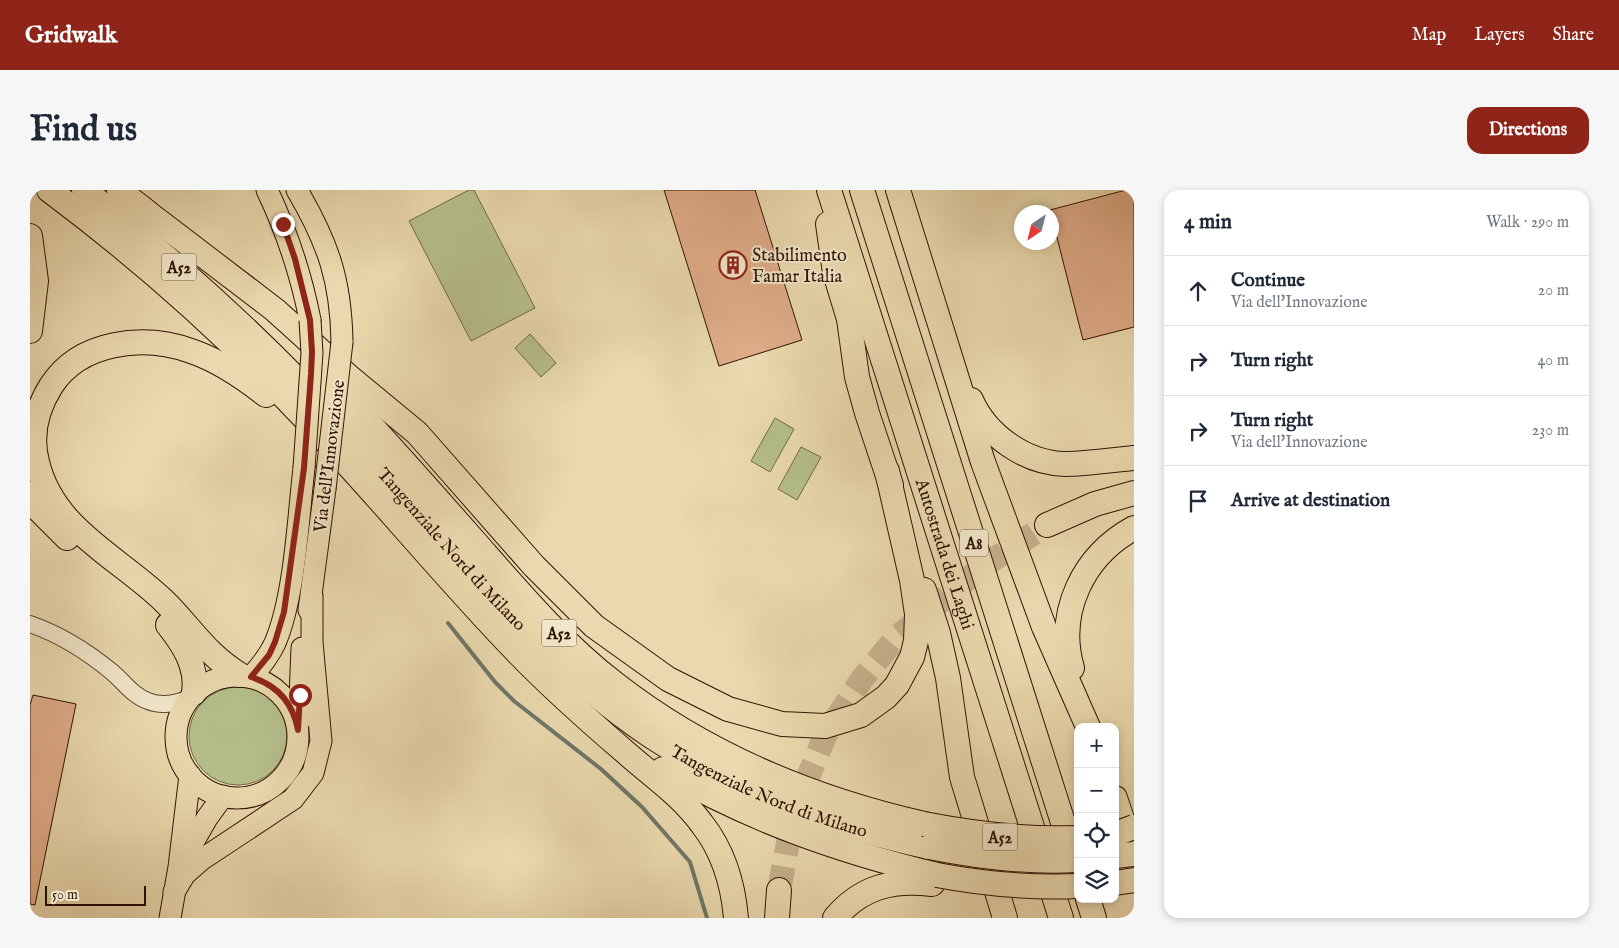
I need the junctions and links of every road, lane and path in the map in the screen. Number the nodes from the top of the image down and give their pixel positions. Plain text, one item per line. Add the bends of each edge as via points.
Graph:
1 (49, 190) edge
2 (84, 190) edge
3 (267, 190) edge
4 (297, 190) edge
5 (824, 190) edge
6 (829, 190) edge
7 (862, 190) edge
8 (898, 190) edge
9 (127, 196) edge
10 (30, 236) edge
11 (937, 310) junction
12 (30, 331) edge
13 (1134, 458) edge
14 (887, 471) junction
15 (1134, 492) edge
16 (30, 494) edge
17 (390, 510) junction
18 (1047, 525) tunnel mouth
19 (1134, 528) edge
20 (312, 596) junction
21 (30, 624) edge
22 (246, 676) junction
23 (191, 696) junction
24 (580, 710) junction
25 (1087, 723) edge
26 (1088, 723) edge
27 (298, 730) junction
28 (190, 776) junction
29 (224, 796) junction
30 (1119, 810) edge
31 (1134, 829) edge
32 (1119, 833) edge
33 (1074, 838) edge
34 (1134, 855) edge
35 (1119, 856) edge
36 (1075, 858) edge
37 (1074, 860) edge
38 (179, 867) junction
39 (938, 880) junction
40 (1134, 880) edge
41 (1119, 882) edge
42 (1074, 886) edge
43 (779, 890) tunnel mouth
44 (174, 892) junction
45 (1089, 903) edge
46 (170, 918) edge
47 (736, 918) edge
48 (777, 918) edge
49 (835, 918) edge
50 (1005, 918) edge
51 (1061, 918) edge
52 (1094, 918) edge

1 - 17 highway via 140,263 210,325 292,405
2 - 37 highway, Tangenziale Nord di Milano / A52, bridge via 180,268 267,350 542,646 614,709 676,751 754,792 851,828 975,857
3 - 22 main road, Via dell'Innovazione, bridge via 295,259 310,320 312,352 304,468 290,584 281,626 269,655
4 - 20 main road, Via dell'Innovazione, bridge via 325,241 342,315 342,342
5 - 14 highway via 835,272 849,319 857,377
6 - 51 highway, Autostrada dei Laghi / A8
7 - 36 highway, Autostrada dei Laghi / A8
8 - 11 highway
9 - 14 highway via 275,310 417,433 534,566 594,626 668,679 728,709 782,724 830,725 861,715 897,685 912,657 917,614
9 - 33 highway, Tangenziale Nord di Milano / A52, bridge via 199,256 307,356 536,610 613,683 674,725 743,764 845,804 924,824 1005,837
10 - 12 highway via 36,281
11 - 13 highway via 974,406 989,428 1008,444 1038,459 1064,464
11 - 25 highway via 989,480 1044,627
14 - 50 highway via 938,633 962,777
15 - 18 highway via 1095,504
16 - 23 highway via 50,523 145,600 173,631 191,662 195,676
17 - 22 highway via 351,477 281,406 231,370 191,351 153,343 116,345 83,356 54,381 36,415 34,451 41,475 62,513 93,544 166,603 219,662
17 - 24 highway via 498,633
19 - 26 highway via 1109,546 1092,564 1074,595 1067,618 1069,660
20 - 27 main road, Via dell'Innovazione via 303,638
20 - 44 main road via 312,642 321,741 313,772 293,799 201,860 185,874
21 - 23 street via 83,651 149,702 168,704
22 - 23 main road via 220,678
22 - 27 main road via 279,692 292,709
23 - 28 main road via 179,719 176,738 180,758
24 - 39 highway via 660,767 716,799 788,830
24 - 47 highway via 676,794 705,826 726,866
27 - 29 main road via 297,752 282,780 254,796
28 - 29 main road via 205,789
28 - 38 main road
29 - 38 main road via 207,818
30 - 34 highway
31 - 32 highway, bridge
34 - 35 highway, bridge
38 - 44 main road
39 - 42 highway, bridge via 1031,887
39 - 49 highway via 878,886 852,901
40 - 41 highway
43 - 48 highway
44 - 46 main road
45 - 52 highway

